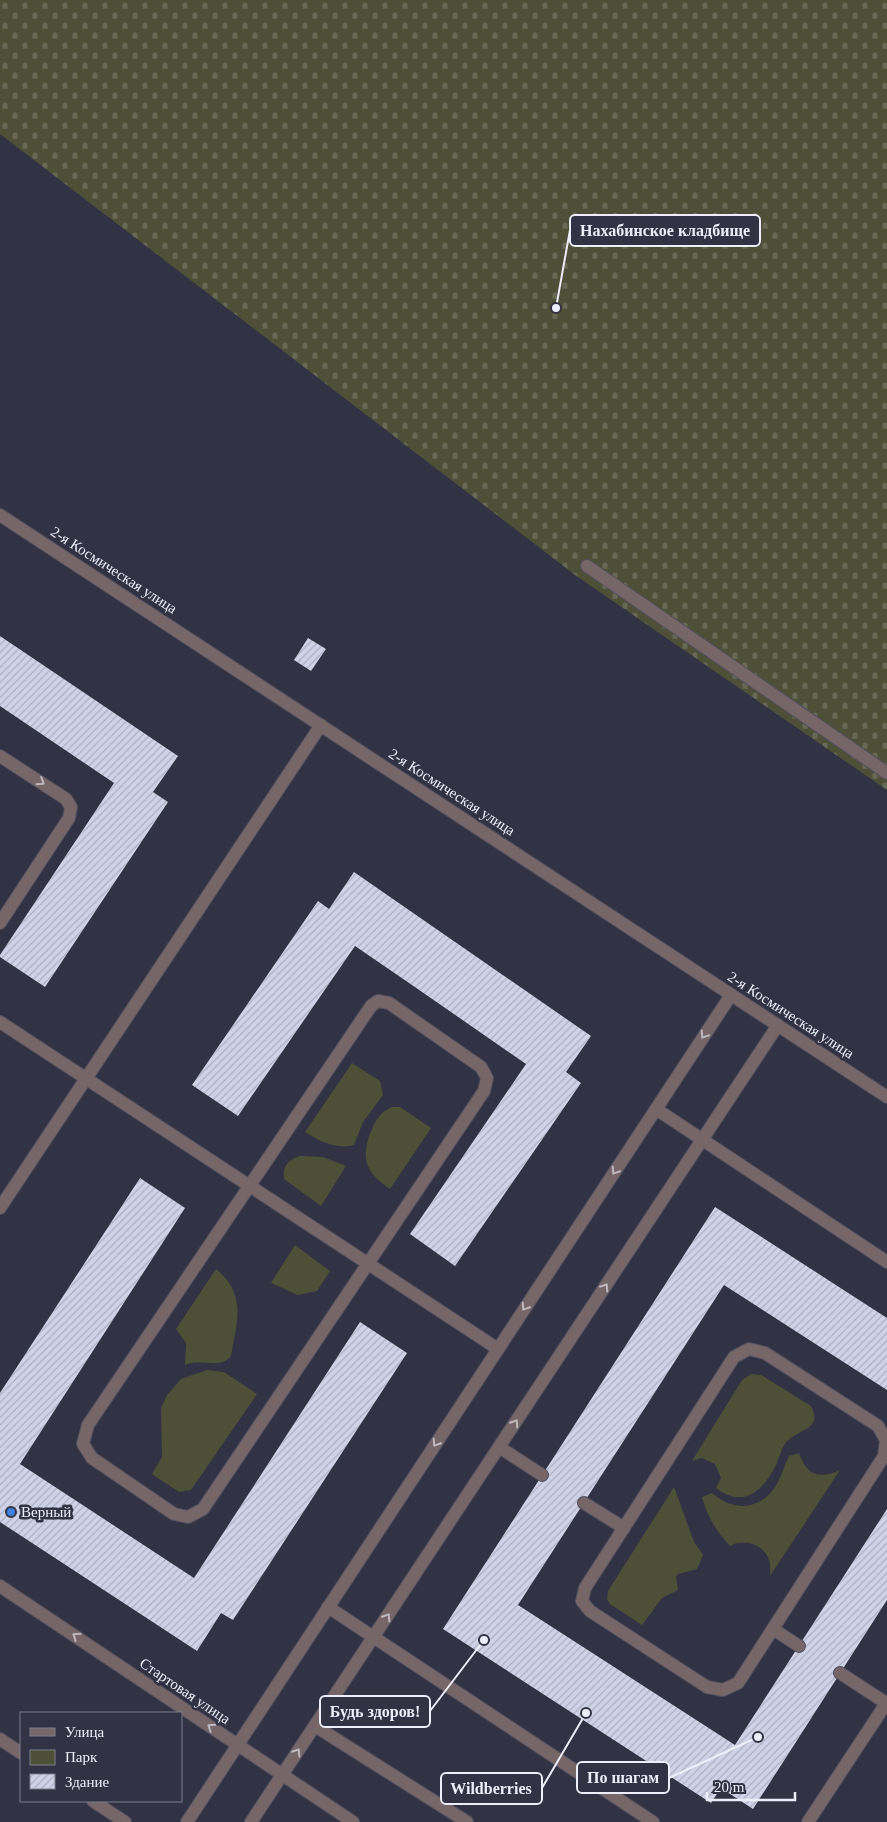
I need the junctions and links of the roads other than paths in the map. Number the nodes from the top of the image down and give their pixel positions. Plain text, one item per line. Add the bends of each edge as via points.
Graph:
1 (0, 515) edge
2 (587, 566) dead end
3 (321, 725) junction
4 (0, 756) edge
5 (887, 773) edge
6 (0, 923) edge
7 (731, 994) junction
8 (0, 1022) edge
9 (778, 1025) junction
10 (86, 1078) junction
11 (887, 1097) edge
12 (656, 1109) junction
13 (702, 1140) junction
14 (250, 1186) junction
15 (0, 1208) edge
16 (887, 1262) edge
17 (368, 1264) junction
18 (498, 1348) junction
19 (499, 1447) junction
20 (542, 1475) dead end
21 (584, 1503) dead end
22 (624, 1528) junction
23 (0, 1586) edge
24 (328, 1607) junction
25 (773, 1628) junction
26 (373, 1637) junction
27 (799, 1646) dead end
28 (840, 1673) dead end
29 (887, 1703) edge
30 (315, 1726) junction
31 (0, 1740) edge
32 (237, 1745) junction
33 (20, 1752) edge
34 (282, 1775) junction
35 (95, 1802) edge
36 (125, 1822) edge
37 (187, 1822) edge
38 (251, 1822) edge
39 (353, 1822) edge
40 (467, 1822) edge
41 (653, 1822) edge
42 (808, 1822) edge

1 - 3 street, 2-я Космическая улица
2 - 5 street
3 - 7 street, 2-я Космическая улица
3 - 10 street
4 -> 6 street via 66,799 72,808 69,818
7 - 9 street, 2-я Космическая улица
7 -> 12 street
8 - 10 street
9 - 11 street, 2-я Космическая улица
9 - 13 street
10 - 14 street
10 - 15 street
12 - 13 street
12 -> 18 street
13 - 16 street
19 -> 13 street
14 - 17 street
14 - 17 street via 371,1006 378,1001 389,1003 481,1067 487,1078 484,1091
14 - 17 street via 88,1425 83,1444 92,1458 174,1514 188,1517 203,1509
17 - 18 street
18 -> 24 street
19 - 20 street
26 -> 19 street
21 - 22 street
22 - 25 street via 585,1588 582,1601 590,1612 707,1687 723,1690 738,1682
22 - 25 street via 734,1357 749,1349 765,1353 878,1426 886,1440 884,1456
32 -> 23 street, Стартовая улица
24 - 26 street
24 - 32 street
25 - 27 street
26 - 30 street
26 - 41 street
28 - 29 street
29 - 42 street
34 -> 30 street
30 - 40 street
31 - 33 street
32 - 34 street, Стартовая улица
32 - 37 street
34 - 38 street
34 - 39 street, Стартовая улица
35 - 36 street

